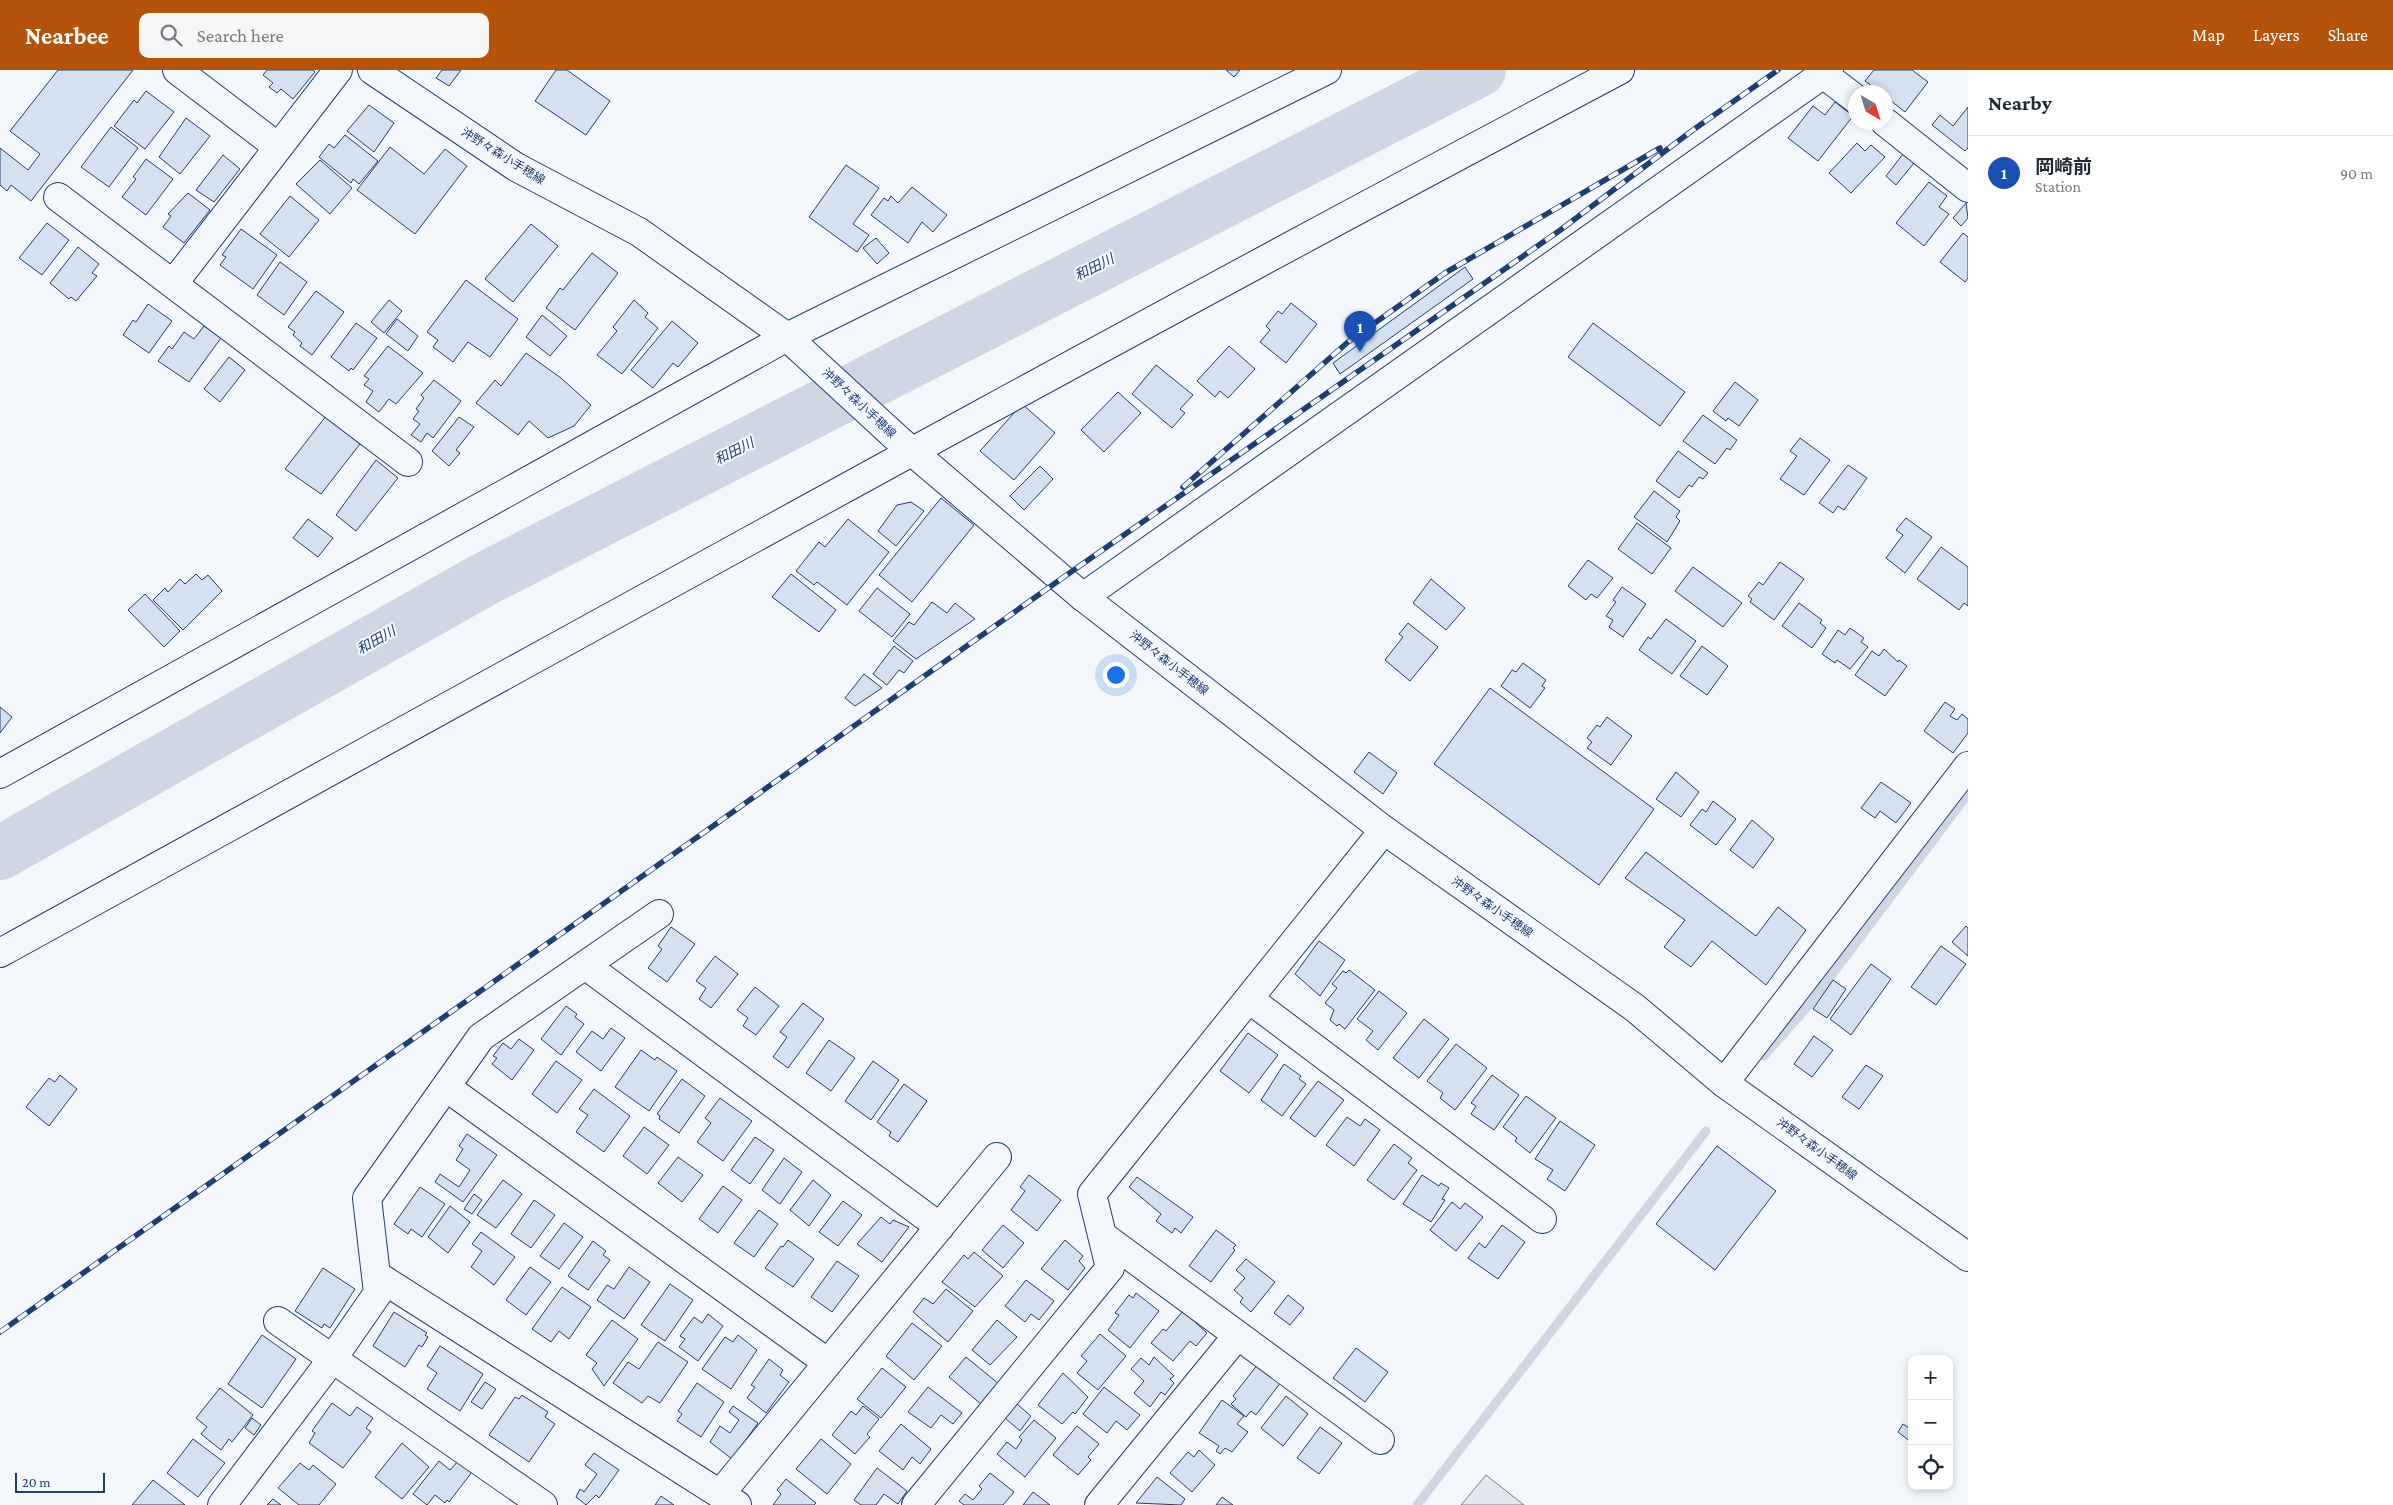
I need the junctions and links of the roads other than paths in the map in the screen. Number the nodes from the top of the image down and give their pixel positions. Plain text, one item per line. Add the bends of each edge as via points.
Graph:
1 (178, 70) edge
2 (338, 70) edge
3 (372, 70) edge
4 (1327, 70) edge
5 (1620, 70) edge
6 (1826, 72) edge
7 (1848, 92) edge
8 (1893, 128) edge
9 (278, 147) junction
10 (1968, 188) edge
11 (58, 197) dead end
12 (173, 284) junction
13 (794, 343) junction
14 (907, 446) junction
15 (408, 462) dead end
16 (1083, 597) junction
17 (1968, 766) edge
18 (0, 774) edge
19 (1384, 830) junction
20 (659, 914) dead end
21 (0, 953) edge
22 (585, 965) junction
23 (1249, 999) junction
24 (1724, 1082) junction
25 (446, 1087) junction
26 (997, 1157) dead end
27 (1542, 1219) dead end
28 (940, 1227) junction
29 (1103, 1236) junction
30 (1968, 1257) edge
31 (376, 1275) junction
32 (278, 1321) dead end
33 (1236, 1336) junction
34 (333, 1358) junction
35 (828, 1363) junction
36 (1380, 1440) dead end
37 (729, 1499) edge
38 (222, 1505) edge
39 (543, 1505) edge
40 (916, 1505) edge
41 (1099, 1505) edge

1 - 9 street
2 - 9 street
3 - 13 street, 沖野々森小手穂線 via 516,167 639,232
4 - 13 street
5 - 14 street
6 - 7 street
6 - 16 street
8 - 10 street
9 - 12 street
11 - 12 street
12 - 15 street
13 - 14 street, 沖野々森小手穂線
13 - 18 street
14 - 16 street, 沖野々森小手穂線
14 - 21 street
16 - 19 street, 沖野々森小手穂線
17 - 24 street
19 - 23 street
19 - 24 street, 沖野々森小手穂線 via 1635,1008
20 - 22 street
22 - 25 street via 481,1037
22 - 28 street
23 - 27 street
23 - 29 street via 1092,1194
24 - 30 street, 沖野々森小手穂線
25 - 31 street via 366,1198
25 - 35 street
26 - 28 street
28 - 35 street
29 - 33 street
29 - 40 street via 1110,1268
31 - 34 street via 378,1293
31 - 37 street
32 - 34 street
33 - 36 street
33 - 41 street
34 - 38 street
34 - 39 street
35 - 37 street

